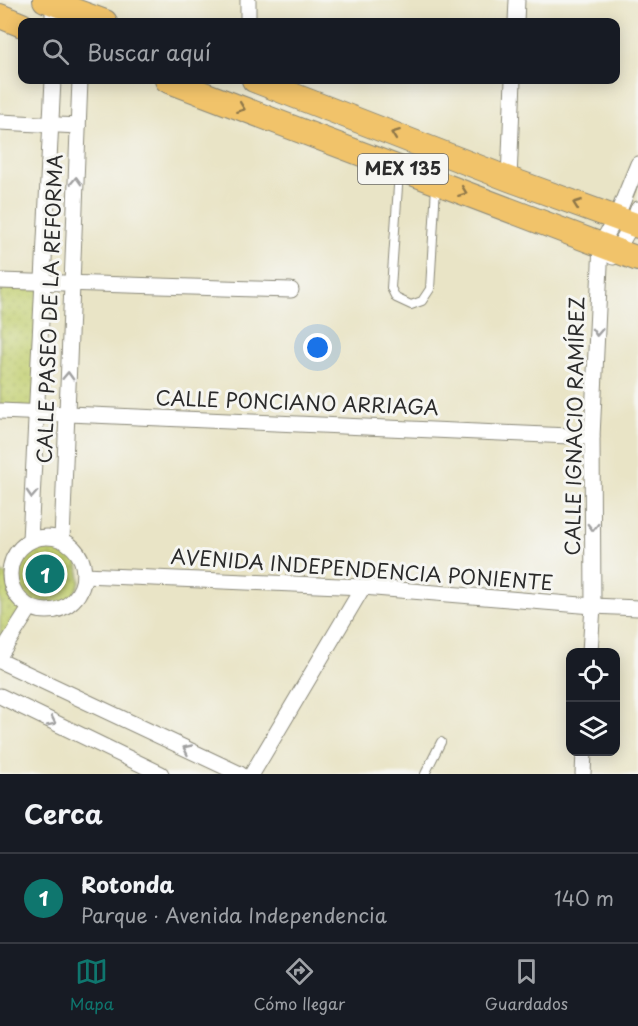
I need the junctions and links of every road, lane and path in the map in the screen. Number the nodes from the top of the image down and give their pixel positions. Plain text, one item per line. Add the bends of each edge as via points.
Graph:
1 (248, 0) edge
2 (517, 0) edge
3 (51, 6) edge
4 (0, 16) edge
5 (85, 18) edge
6 (248, 18) edge
7 (516, 18) edge
8 (18, 23) edge
9 (52, 84) edge
10 (80, 84) edge
11 (178, 84) edge
12 (264, 84) edge
13 (513, 84) edge
14 (0, 122) edge
15 (51, 124) junction
16 (78, 126) junction
17 (638, 164) edge
18 (399, 168) junction
19 (509, 179) junction
20 (436, 182) junction
21 (631, 219) edge
22 (619, 251) edge
23 (0, 281) edge
24 (44, 283) junction
25 (71, 284) junction
26 (291, 290) dead end
27 (0, 411) edge
28 (36, 412) junction
29 (66, 414) junction
30 (592, 436) junction
31 (30, 540) junction
32 (62, 540) junction
33 (4, 572) edge
34 (84, 574) junction
35 (363, 586) junction
36 (593, 606) junction
37 (30, 608) junction
38 (638, 608) edge
39 (590, 648) edge
40 (0, 655) edge
41 (0, 661) edge
42 (0, 696) edge
43 (441, 742) dead end
44 (584, 756) edge
45 (161, 774) edge
46 (240, 774) edge
47 (252, 774) edge
48 (426, 774) edge
49 (583, 774) edge

1 - 6 street
2 - 7 street
3 - 5 main road
4 - 8 main road
9 - 15 street, CALLE PASEO DE LA REFORMA
10 - 16 street, CALLE PASEO DE LA REFORMA
11 -> 18 main road, MEX 135
19 -> 12 main road, MEX 135
13 - 19 street
14 - 15 street
15 - 16 street
15 - 24 street, CALLE PASEO DE LA REFORMA
25 -> 16 street, CALLE PASEO DE LA REFORMA
17 - 21 street
18 - 20 main road, MEX 135
18 - 20 lane via 391,288 396,298 411,305 422,301 430,289
21 -> 19 main road, MEX 135
20 -> 22 main road, MEX 135
21 - 22 street
22 -> 30 street, CALLE IGNACIO RAMÍREZ via 600,273
23 - 24 street
24 - 25 street
24 - 28 street, CALLE PASEO DE LA REFORMA
25 - 26 street
29 -> 25 street, CALLE PASEO DE LA REFORMA
27 - 28 street, CALLE PONCIANO ARRIAGA
28 - 29 street, CALLE PONCIANO ARRIAGA
28 -> 31 street, CALLE PASEO DE LA REFORMA
29 - 30 street, CALLE PONCIANO ARRIAGA
29 - 32 street, CALLE PASEO DE LA REFORMA
30 -> 36 street, CALLE IGNACIO RAMÍREZ
31 - 32 street
31 - 33 street via 15,553
32 - 34 street via 78,554
33 - 37 street via 14,593
34 - 35 street, AVENIDA INDEPENDENCIA PONIENTE
34 - 37 street via 80,593 67,606 48,612
35 - 36 street, AVENIDA INDEPENDENCIA PONIENTE
35 - 47 street
36 - 38 street, AVENIDA INDEPENDENCIA PONIENTE
36 - 39 street, CALLE IGNACIO RAMÍREZ
37 - 40 street
46 -> 41 street
42 -> 45 street
43 - 48 lane
44 - 49 street

